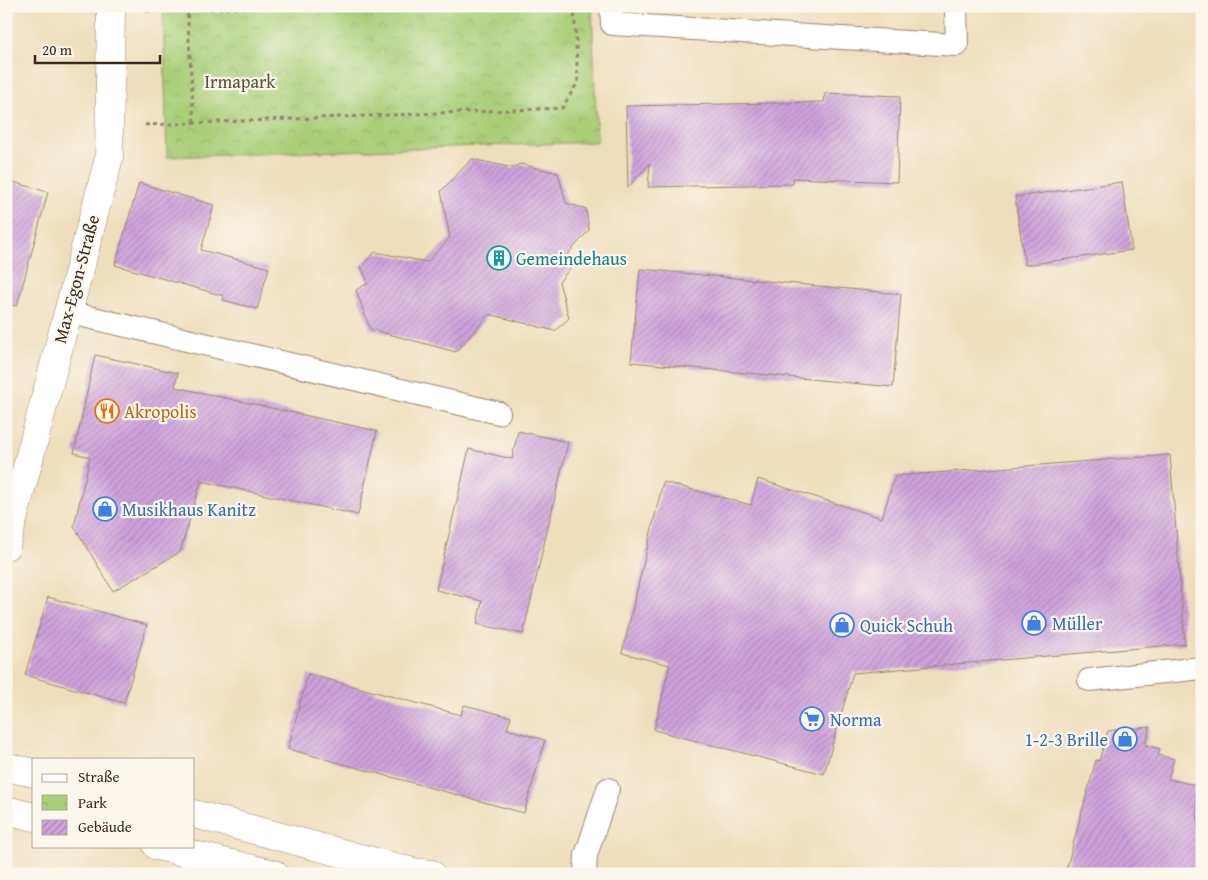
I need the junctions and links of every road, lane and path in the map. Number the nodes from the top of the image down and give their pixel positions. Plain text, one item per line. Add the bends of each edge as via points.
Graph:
1 (111, 6) edge
2 (312, 6) edge
3 (574, 6) edge
4 (611, 6) edge
5 (956, 6) edge
6 (187, 8) edge
7 (143, 11) dead end
8 (194, 123) junction
9 (139, 125) dead end
10 (67, 312) junction
11 (499, 413) dead end
12 (6, 546) edge
13 (1202, 668) edge
14 (1089, 680) dead end
15 (6, 767) edge
16 (32, 774) edge
17 (608, 789) dead end
18 (6, 810) edge
19 (195, 814) edge
20 (32, 816) edge
21 (165, 848) edge
22 (274, 874) edge
23 (431, 874) edge
24 (585, 874) edge

1 - 10 street, Max-Egon-Straße via 109,158
2 - 6 path
3 - 8 path via 578,82 562,108
4 - 5 lane via 612,24 957,45
6 - 7 path
6 - 8 path
8 - 9 path
10 - 11 lane
10 - 12 street, Max-Egon-Straße
13 - 14 lane
15 - 16 street
17 - 24 lane via 586,855
18 - 20 street
19 - 23 street
21 - 22 street

